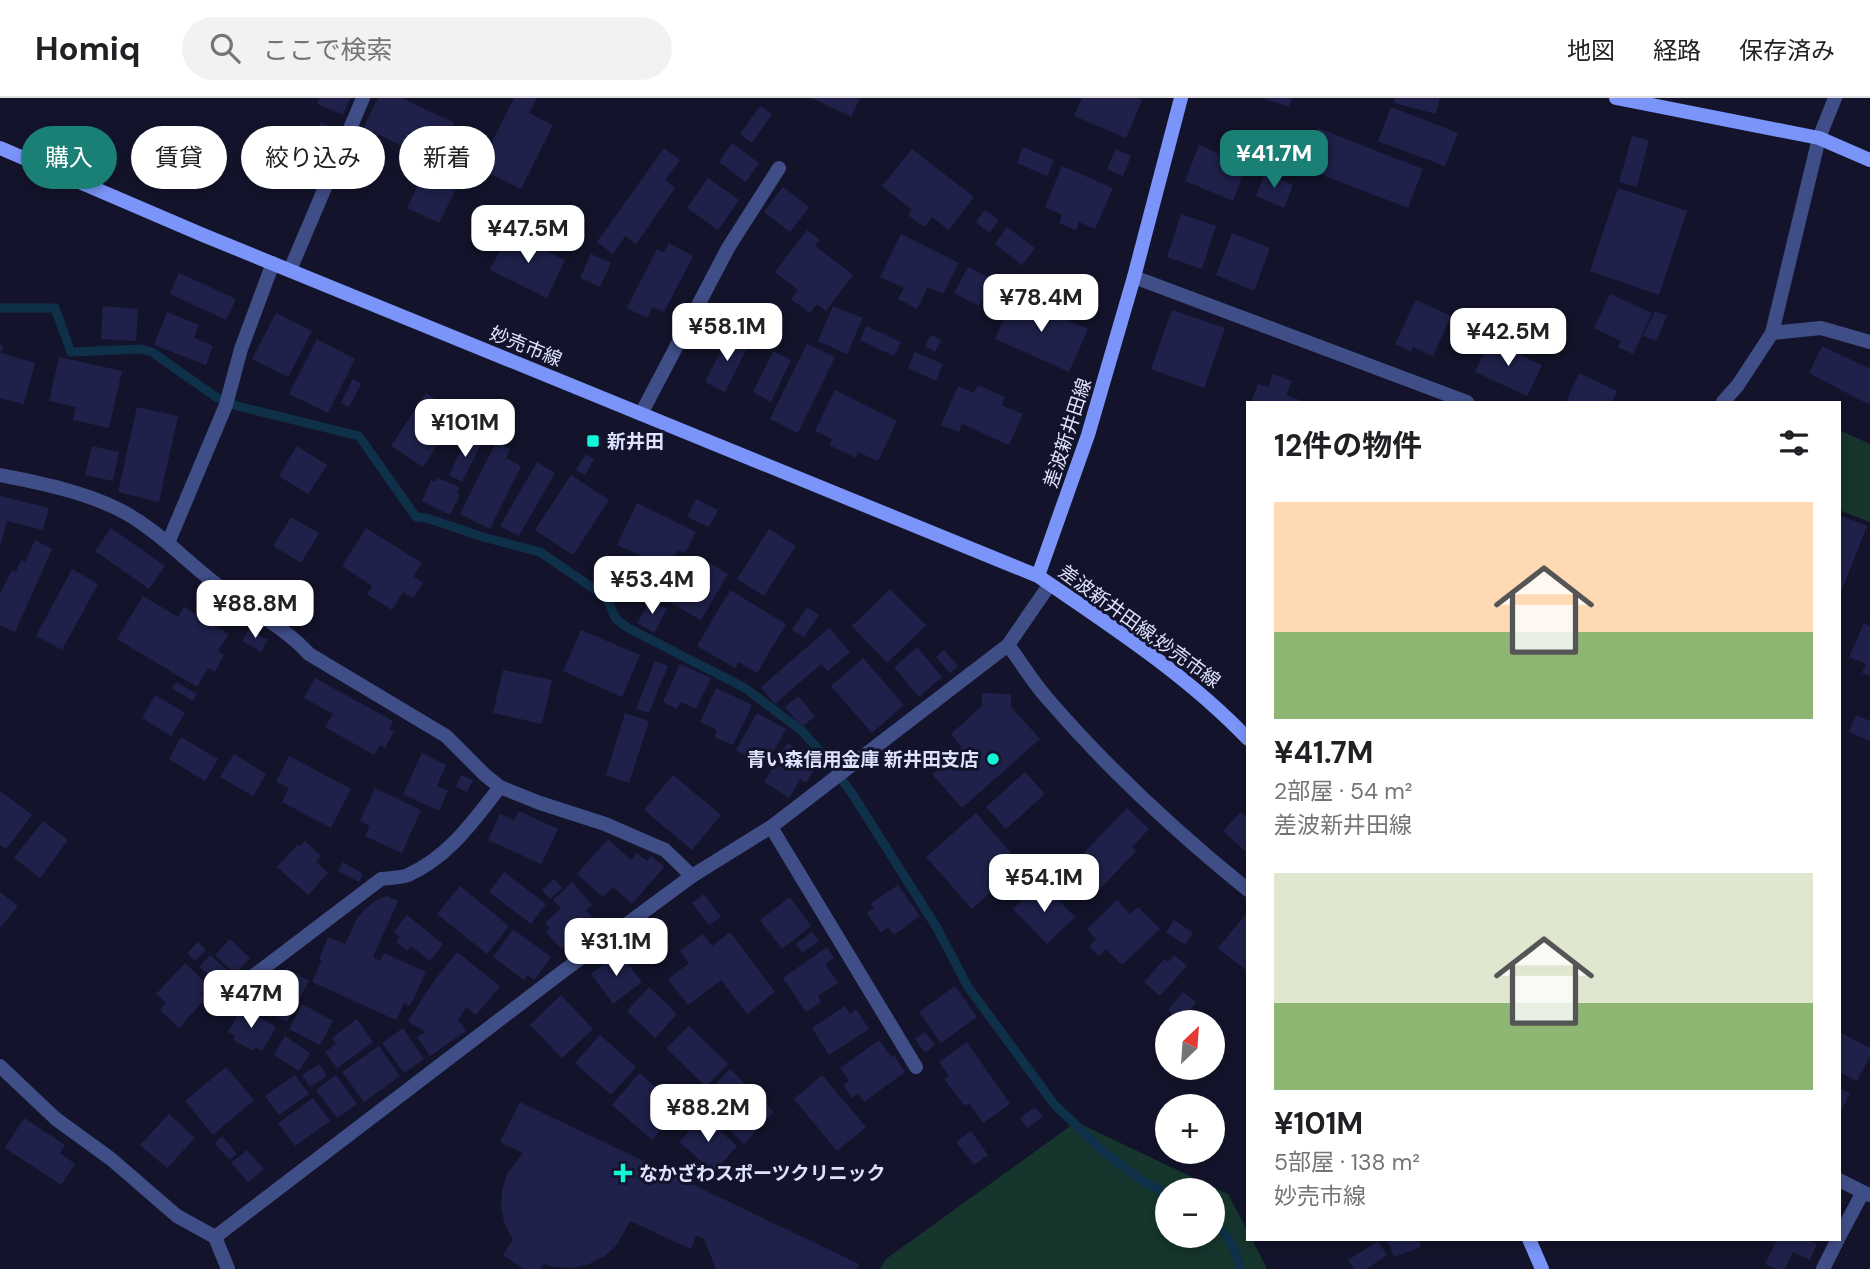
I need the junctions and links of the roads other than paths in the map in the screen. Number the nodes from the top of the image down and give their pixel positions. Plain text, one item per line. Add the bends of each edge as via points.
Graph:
1 (363, 98) edge
2 (1181, 98) edge
3 (1616, 98) edge
4 (1835, 98) edge
5 (1819, 138) junction
6 (0, 148) edge
7 (1870, 160) edge
8 (779, 168) dead end
9 (273, 263) junction
10 (290, 270) junction
11 (1134, 277) junction
12 (1772, 333) junction
13 (1870, 342) edge
14 (1464, 401) edge
15 (1724, 401) edge
16 (641, 414) junction
17 (0, 475) edge
18 (168, 543) junction
19 (1044, 580) junction
20 (1008, 645) junction
21 (1246, 737) edge
22 (500, 787) junction
23 (771, 827) junction
24 (692, 876) junction
25 (1246, 888) edge
26 (219, 1002) dead end
27 (0, 1066) edge
28 (916, 1067) dead end
29 (1841, 1181) edge
30 (1866, 1194) edge
31 (1841, 1235) edge
32 (215, 1237) junction
33 (1531, 1241) edge
34 (1837, 1241) edge
35 (228, 1269) edge
36 (1542, 1269) edge
37 (1823, 1269) edge

1 - 10 street
2 - 11 main road, 差波新井田線
3 - 5 main road
4 - 5 street
5 - 7 main road
5 - 12 street
6 - 9 main road, 妙売市線
8 - 16 street via 728,248
9 - 10 main road, 妙売市線
9 - 18 street via 226,405
10 - 16 main road, 妙売市線
11 - 14 street
11 - 19 main road, 差波新井田線
12 - 13 street via 1821,328
12 - 15 street
16 - 19 main road, 妙売市線
17 - 18 street via 58,487 118,509
18 - 22 street via 223,590 296,639 309,654 446,736
19 - 20 street
19 - 21 main road, 差波新井田線;妙売市線 via 1218,708
20 - 23 street
20 - 25 street via 1045,695 1131,789
22 - 24 street via 666,850
22 - 26 street via 461,836 430,862 406,876 381,879
23 - 24 street
23 - 28 street
24 - 32 street
27 - 32 street via 56,1119 177,1216
29 - 30 street
30 - 31 street
32 - 35 street
33 - 36 main road
34 - 37 street

